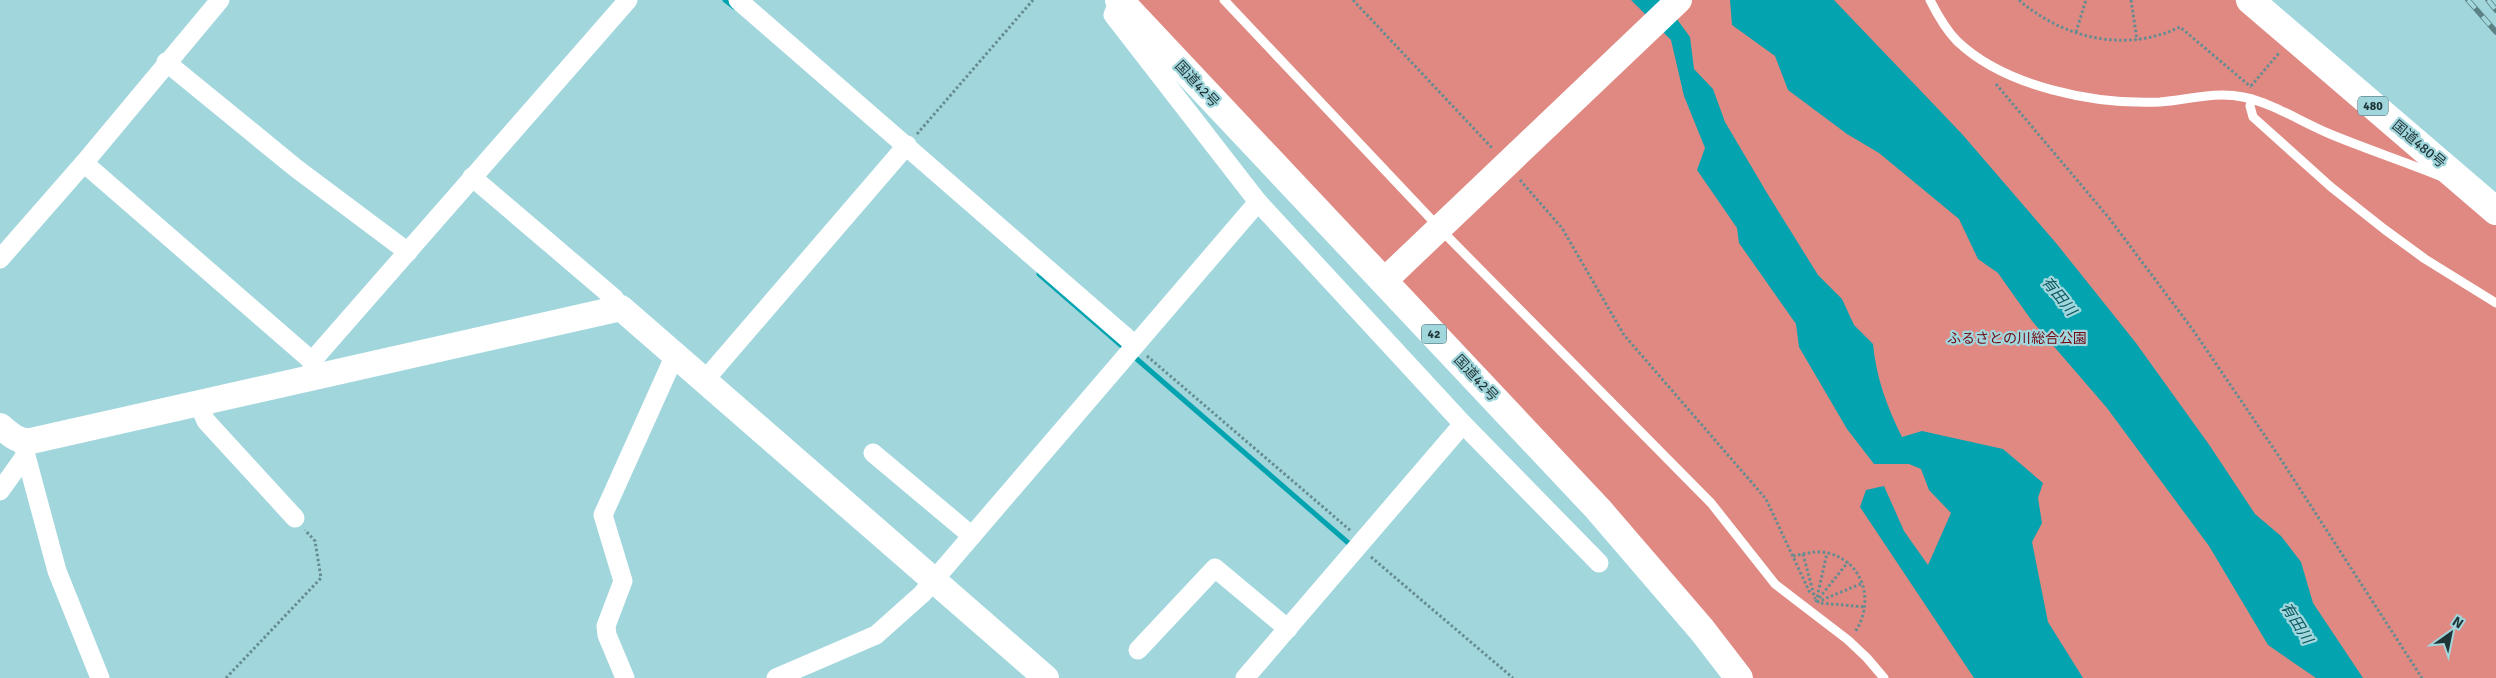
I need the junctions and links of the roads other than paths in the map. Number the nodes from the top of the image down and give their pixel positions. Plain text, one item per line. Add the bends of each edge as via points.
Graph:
1 (220, 0) edge
2 (628, 0) edge
3 (738, 0) edge
4 (1119, 0) edge
5 (1224, 0) edge
6 (1679, 0) edge
7 (1930, 0) edge
8 (2250, 0) edge
9 (166, 62) junction
10 (2252, 99) junction
11 (907, 146) junction
12 (84, 163) junction
13 (472, 178) junction
14 (2462, 181) junction
15 (1258, 202) junction
16 (2496, 211) edge
17 (408, 252) junction
18 (0, 259) edge
19 (1390, 275) junction
20 (2496, 303) edge
21 (621, 308) junction
22 (1135, 345) junction
23 (675, 355) junction
24 (312, 369) junction
25 (704, 380) junction
26 (198, 403) junction
27 (1463, 424) junction
28 (0, 426) edge
29 (24, 449) junction
30 (873, 453) dead end
31 (0, 491) edge
32 (295, 518) road end
33 (972, 536) junction
34 (1600, 563) dead end
35 (934, 580) junction
36 (1288, 629) junction
37 (1138, 650) dead end
38 (100, 678) edge
39 (624, 678) edge
40 (776, 678) edge
41 (1046, 678) edge
42 (1245, 678) edge
43 (1739, 678) edge
44 (1884, 678) edge

1 - 9 street
2 - 13 street
3 - 11 street
4 - 15 street via 1113,14
4 - 19 highway, 国道42号 / 42
5 - 44 lane via 1448,237 1711,503 1775,584 1848,640
6 - 19 street
7 - 10 lane via 1948,31 1978,58 1999,70 2051,89 2118,102 2160,102 2217,95
8 - 14 highway, 国道480号 / 480
9 - 12 street
9 - 17 street via 297,169
10 - 14 lane via 2331,134 2445,178
10 - 20 lane via 2253,118 2331,187 2413,250
11 - 22 street
11 - 25 street
12 - 18 street
12 - 24 street
13 - 17 street
13 - 21 street via 614,298
14 - 16 highway, 国道480号 / 480
15 - 22 street
15 - 27 street
17 - 24 street
19 - 43 highway, 国道42号 / 42 via 1686,610
21 - 23 street
21 - 24 street
22 - 33 street
23 - 25 street
23 - 39 street via 602,516 623,581 606,626
24 - 26 street
25 - 35 street
26 - 29 street
26 - 32 street via 206,420
27 - 34 street
27 - 36 street
28 - 29 street
29 - 31 street
29 - 38 street via 57,571
30 - 33 street
33 - 35 street
35 - 40 street via 876,635
35 - 41 street
36 - 37 street via 1215,568
36 - 42 street

